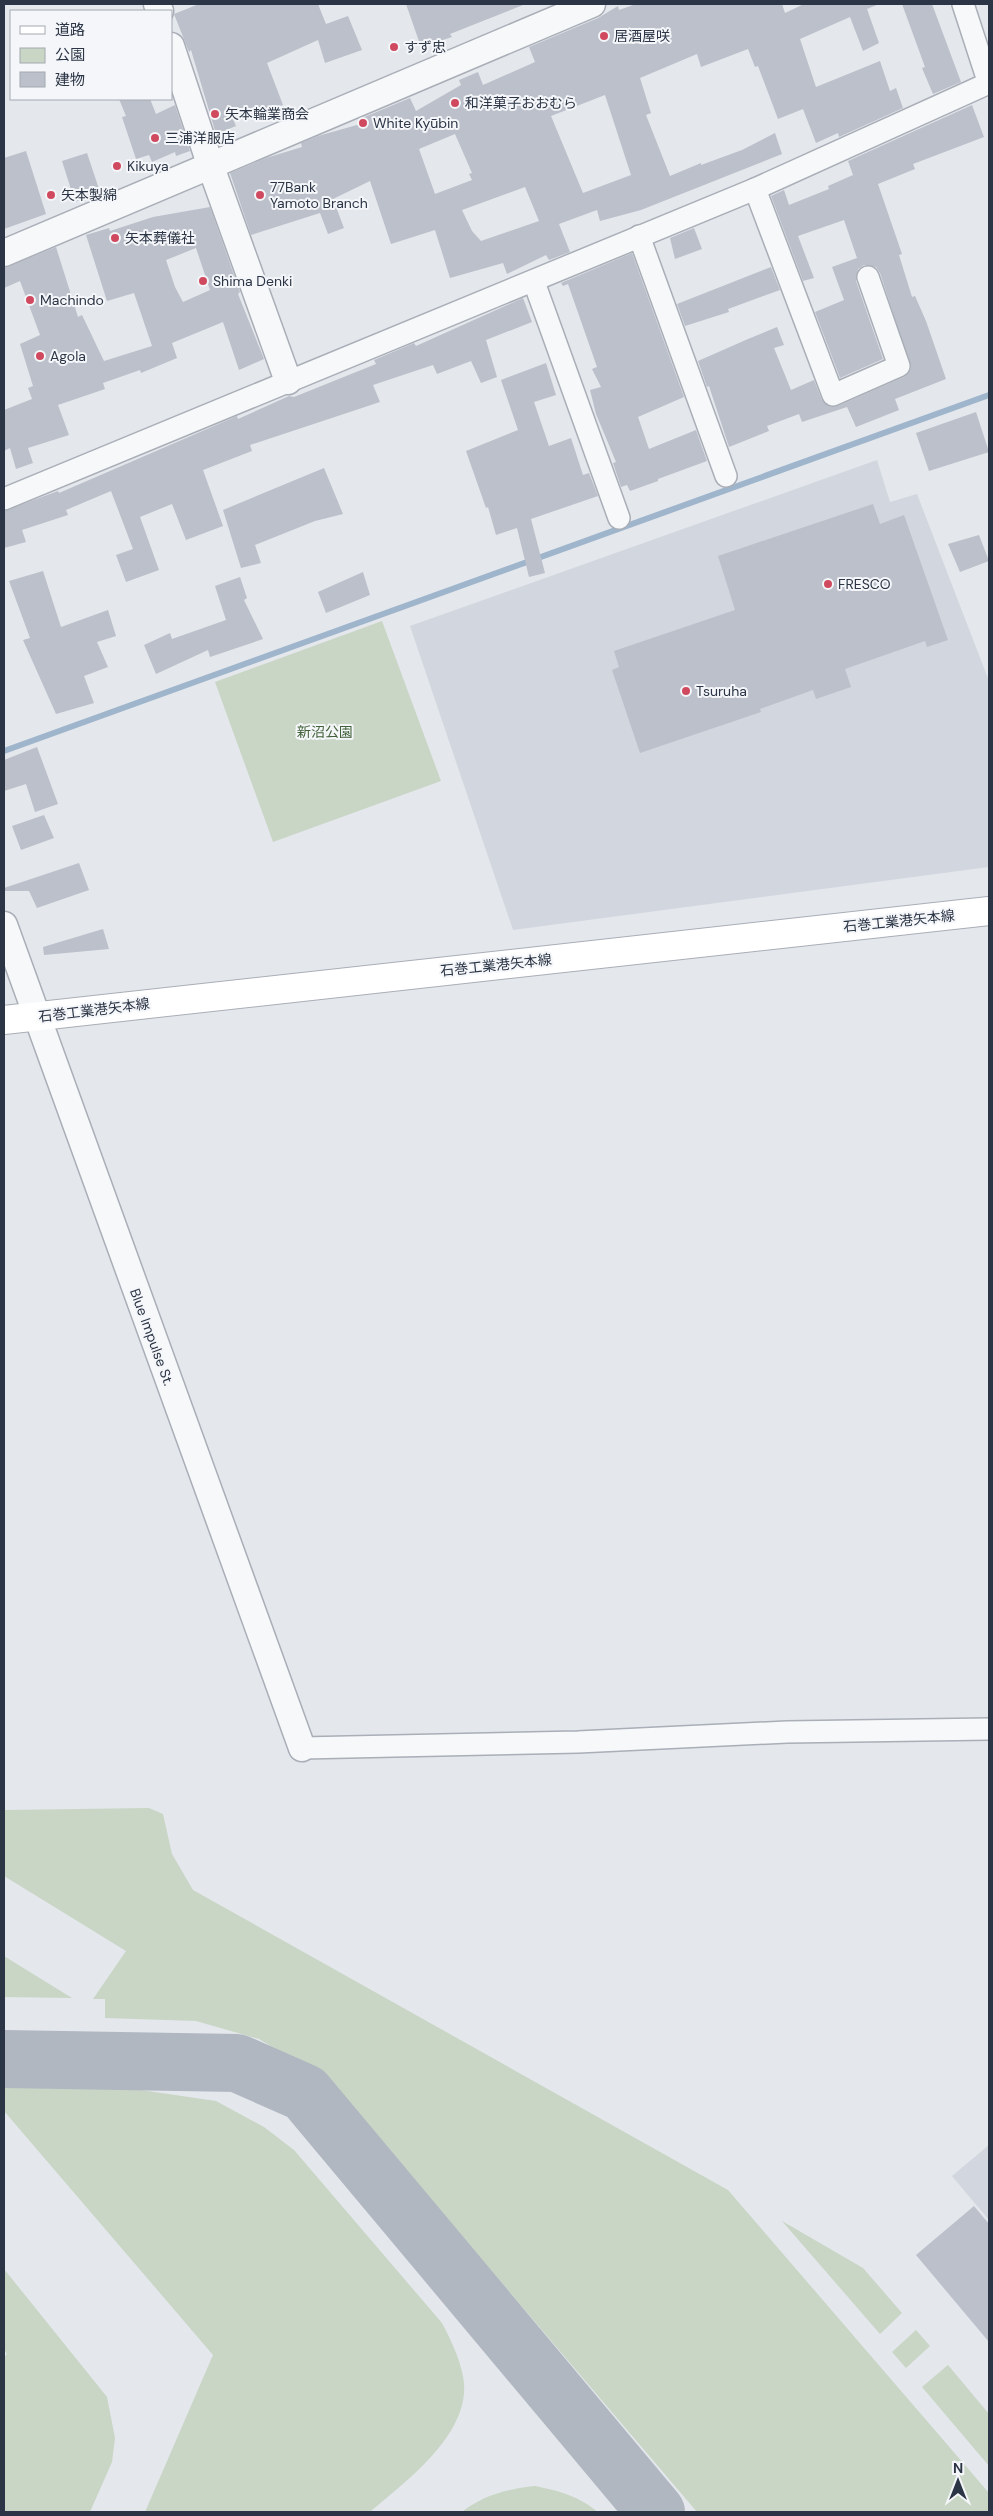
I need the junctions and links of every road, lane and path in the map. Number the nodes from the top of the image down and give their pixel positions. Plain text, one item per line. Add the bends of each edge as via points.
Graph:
1 (592, 4) edge
2 (963, 4) edge
3 (172, 49) edge
4 (989, 84) edge
5 (211, 167) junction
6 (755, 189) junction
7 (639, 236) junction
8 (4, 253) edge
9 (868, 277) dead end
10 (534, 282) junction
11 (288, 381) junction
12 (726, 476) dead end
13 (4, 499) edge
14 (618, 518) dead end
15 (989, 911) edge
16 (4, 925) edge
17 (36, 1017) junction
18 (4, 1020) edge
19 (989, 1729) edge
20 (302, 1748) joint

1 - 5 street
2 - 4 street
3 - 5 street
4 - 6 street
5 - 8 street
5 - 11 street
6 - 7 street
6 - 9 street via 833,395 899,366
7 - 10 street
7 - 12 street
10 - 11 street
10 - 14 street
11 - 13 street
15 - 17 main road, 石巻工業港矢本線
16 - 17 street, Blue Impulse St.
17 - 18 main road, 石巻工業港矢本線
17 - 20 street, Blue Impulse St.
19 - 20 street via 781,1732 568,1742

